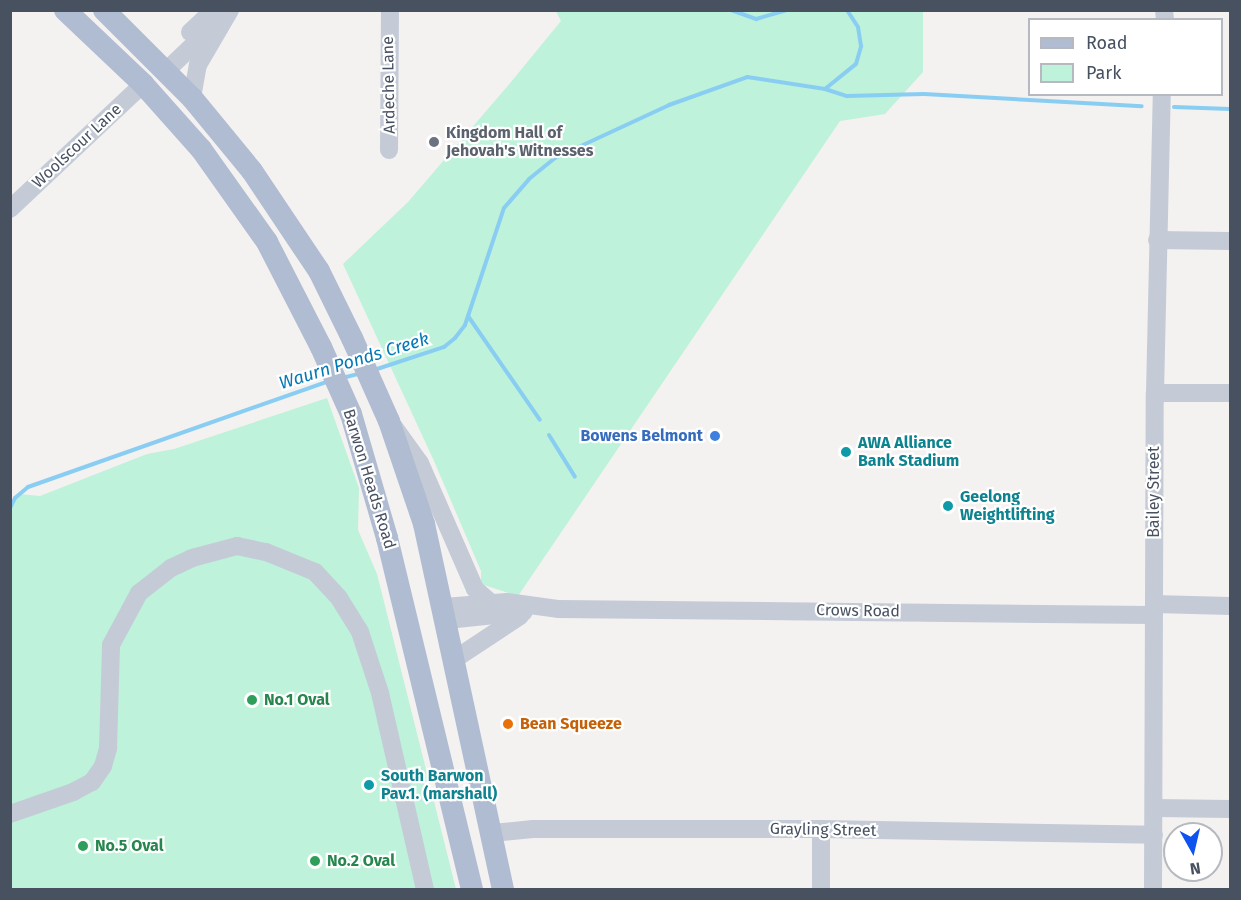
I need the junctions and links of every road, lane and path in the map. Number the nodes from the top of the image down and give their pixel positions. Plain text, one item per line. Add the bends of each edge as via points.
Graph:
1 (65, 10) edge
2 (104, 10) edge
3 (214, 10) edge
4 (229, 10) edge
5 (388, 14) edge
6 (162, 67) junction
7 (143, 84) junction
8 (1162, 96) edge
9 (192, 98) junction
10 (389, 150) dead end
11 (10, 209) edge
12 (1157, 240) junction
13 (1230, 241) edge
14 (1155, 393) junction
15 (1230, 393) edge
16 (385, 412) junction
17 (490, 602) junction
18 (1230, 606) edge
19 (562, 609) junction
20 (1154, 609) junction
21 (445, 614) junction
22 (513, 616) junction
23 (408, 621) junction
24 (455, 659) junction
25 (1155, 808) junction
26 (1230, 809) edge
27 (10, 814) edge
28 (821, 829) junction
29 (493, 833) junction
30 (1154, 835) junction
31 (425, 890) edge
32 (472, 890) edge
33 (503, 890) edge
34 (821, 890) edge
35 (1153, 890) edge

1 - 7 main road, Barwon Heads Road
2 - 6 main road, Barwon Heads Road
3 - 6 street
4 - 6 street
4 - 9 street via 198,65
5 - 10 street, Ardeche Lane
6 - 7 main road
6 - 9 main road, Barwon Heads Road
7 - 11 street, Woolscour Lane
7 - 23 main road, Barwon Heads Road via 201,149 267,242 321,347 351,414
8 - 12 street, Bailey Street
9 - 16 main road, Barwon Heads Road via 252,171 305,249
12 - 13 street
12 - 14 street, Bailey Street
14 - 15 street
14 - 20 street, Bailey Street
16 - 17 street via 415,454 472,582
16 - 21 main road, Barwon Heads Road via 420,509
17 - 19 street, Crows Road
17 - 21 street, Crows Road
18 - 20 street, Crows Road
19 - 20 street, Crows Road
19 - 22 street, Crows Road
20 - 25 street, Bailey Street
21 - 22 street
21 - 23 main road
21 - 24 main road, Barwon Heads Road
22 - 24 street
23 - 32 main road, Barwon Heads Road
24 - 29 main road, Barwon Heads Road
25 - 26 street
25 - 30 street, Bailey Street
27 - 31 street via 73,792 92,782 103,766 108,748 111,645 139,593 182,563 237,546 266,552 315,572 339,598 360,632 381,693
28 - 29 street, Grayling Street via 533,829
28 - 30 street, Grayling Street
28 - 34 street
29 - 33 main road, Barwon Heads Road
30 - 35 street, Bailey Street

